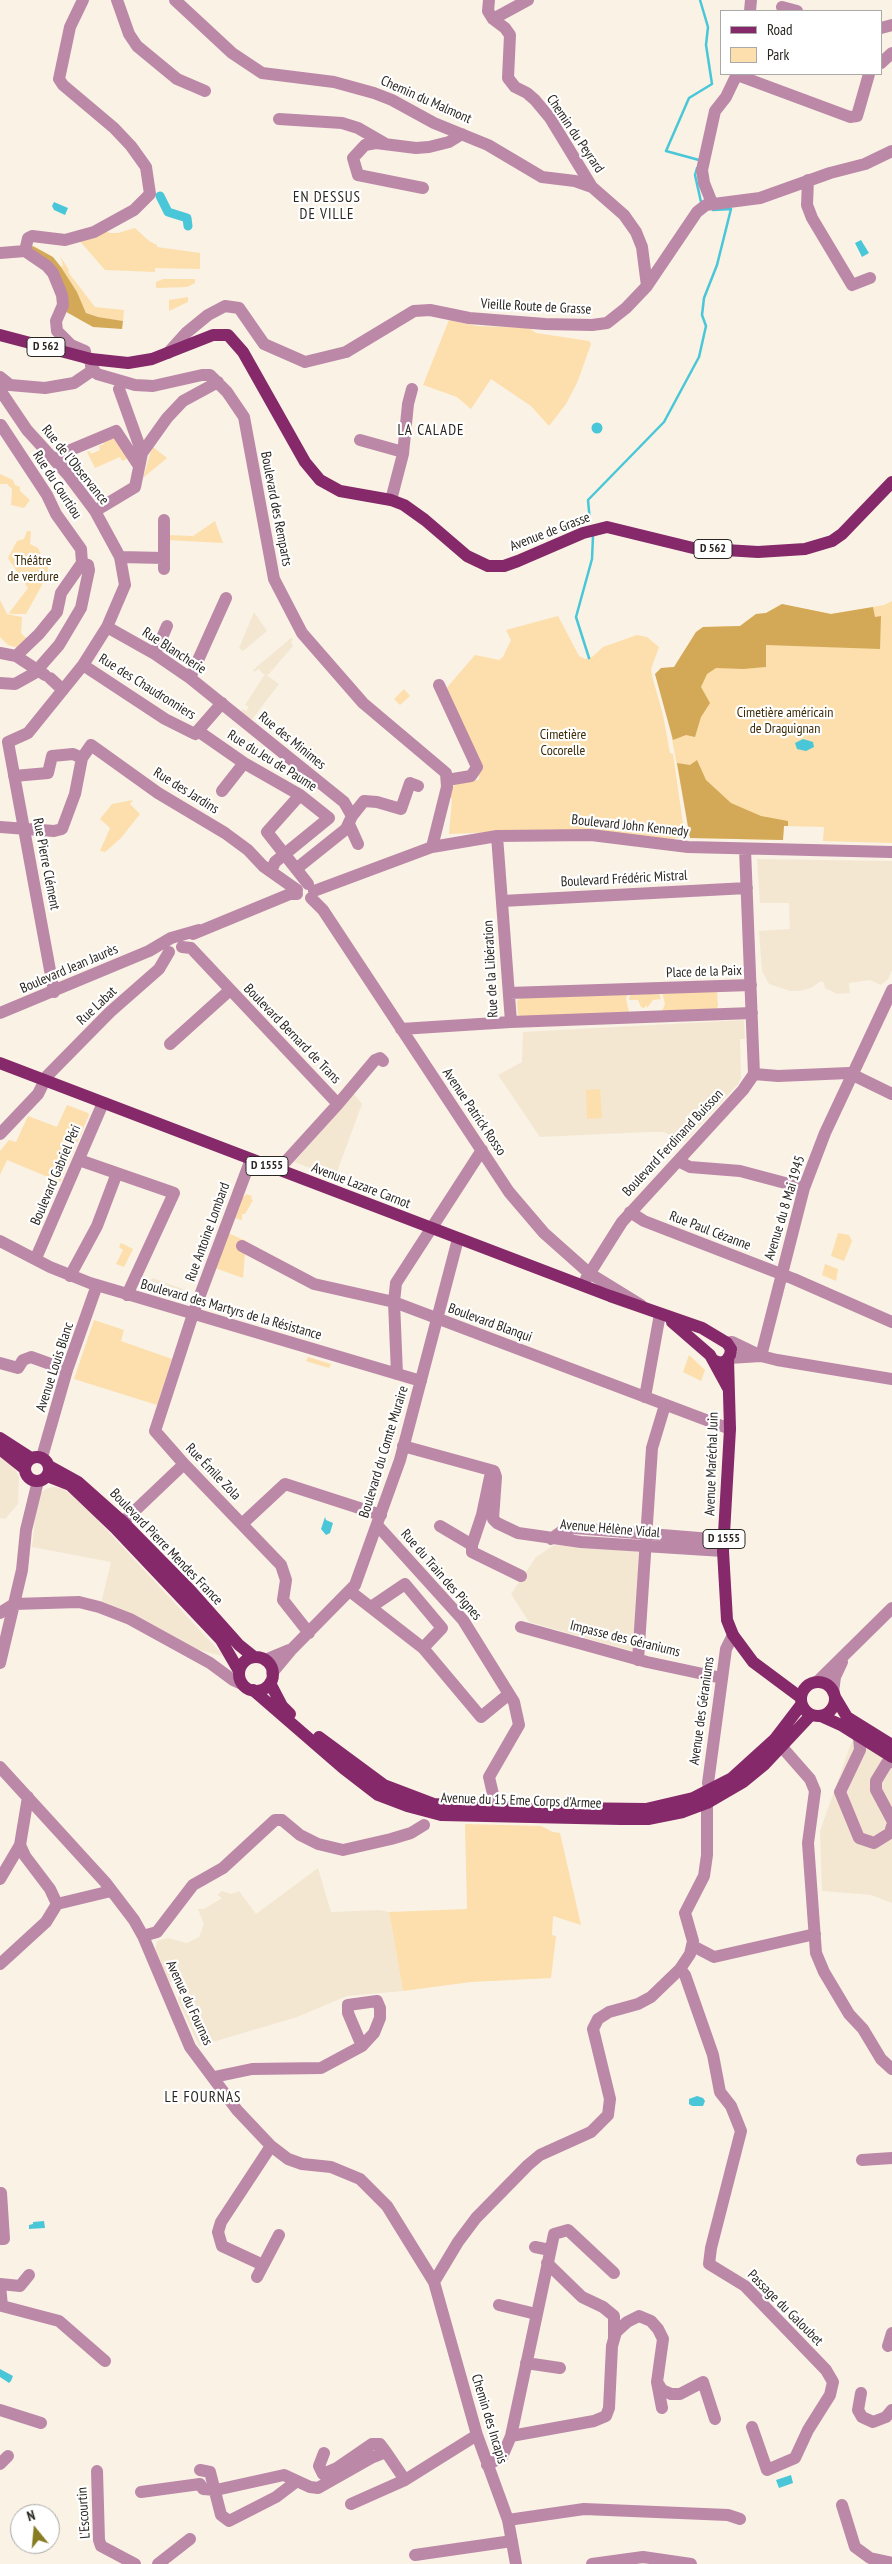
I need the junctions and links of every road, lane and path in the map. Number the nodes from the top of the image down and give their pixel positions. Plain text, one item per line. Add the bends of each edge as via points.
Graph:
1 (83, 0) edge
2 (117, 0) edge
3 (175, 0) edge
4 (489, 0) edge
5 (528, 0) edge
6 (781, 6) edge
7 (794, 10) edge
8 (492, 19) junction
9 (892, 53) edge
10 (882, 62) edge
11 (737, 75) edge
12 (868, 75) edge
13 (205, 91) dead end
14 (279, 119) dead end
15 (462, 134) junction
16 (388, 145) junction
17 (892, 151) edge
18 (808, 180) junction
19 (592, 187) junction
20 (422, 188) dead end
21 (712, 203) junction
22 (25, 251) junction
23 (0, 253) edge
24 (870, 278) dead end
25 (647, 286) junction
26 (0, 335) edge
27 (168, 353) junction
28 (90, 362) junction
29 (0, 376) edge
30 (218, 382) junction
31 (119, 389) dead end
32 (412, 389) dead end
33 (0, 390) edge
34 (10, 404) junction
35 (0, 426) edge
36 (360, 440) dead end
37 (403, 452) junction
38 (142, 453) junction
39 (139, 466) junction
40 (68, 475) junction
41 (892, 482) edge
42 (391, 500) junction
43 (95, 511) junction
44 (164, 520) dead end
45 (120, 557) junction
46 (82, 563) junction
47 (226, 598) dead end
48 (167, 626) dead end
49 (107, 627) junction
50 (0, 654) edge
51 (155, 654) junction
52 (16, 656) junction
53 (81, 667) junction
54 (43, 673) junction
55 (190, 678) junction
56 (0, 683) edge
57 (438, 685) dead end
58 (63, 690) junction
59 (222, 703) junction
60 (196, 733) junction
61 (8, 742) joint
62 (82, 758) junction
63 (244, 763) junction
64 (14, 776) junction
65 (447, 784) junction
66 (418, 786) dead end
67 (222, 791) dead end
68 (300, 795) junction
69 (348, 824) junction
70 (0, 827) edge
71 (24, 828) junction
72 (497, 836) junction
73 (358, 844) dead end
74 (432, 848) junction
75 (745, 849) junction
76 (892, 852) edge
77 (283, 855) junction
78 (267, 868) junction
79 (296, 869) junction
80 (747, 888) junction
81 (305, 892) junction
82 (502, 901) junction
83 (173, 945) junction
84 (751, 985) junction
85 (230, 990) junction
86 (892, 990) edge
87 (54, 992) junction
88 (508, 993) junction
89 (752, 1013) junction
90 (0, 1014) edge
91 (510, 1022) junction
92 (401, 1029) junction
93 (170, 1044) dead end
94 (383, 1061) dead end
95 (0, 1063) edge
96 (754, 1074) junction
97 (852, 1074) junction
98 (822, 1075) junction
99 (44, 1081) junction
100 (843, 1092) junction
101 (892, 1094) edge
102 (103, 1103) junction
103 (338, 1104) junction
104 (2, 1128) edge
105 (482, 1150) junction
106 (251, 1159) junction
107 (79, 1160) junction
108 (678, 1160) junction
109 (278, 1170) junction
110 (117, 1173) junction
111 (804, 1188) junction
112 (630, 1212) junction
113 (431, 1228) junction
114 (458, 1239) junction
115 (0, 1241) edge
116 (242, 1246) dead end
117 (36, 1258) junction
118 (589, 1273) junction
119 (781, 1275) junction
120 (70, 1276) junction
121 (97, 1285) junction
122 (582, 1285) junction
123 (127, 1295) junction
124 (394, 1302) junction
125 (647, 1309) junction
126 (193, 1314) junction
127 (663, 1315) junction
128 (437, 1319) junction
129 (892, 1322) edge
130 (725, 1342) junction
131 (761, 1356) junction
132 (712, 1358) junction
133 (728, 1359) junction
134 (0, 1363) edge
135 (67, 1370) junction
136 (397, 1374) junction
137 (892, 1379) edge
138 (421, 1381) junction
139 (730, 1392) junction
140 (644, 1397) junction
141 (665, 1405) junction
142 (730, 1429) junction
143 (0, 1438) edge
144 (404, 1446) junction
145 (0, 1449) edge
146 (184, 1464) junction
147 (37, 1469) junction
148 (487, 1519) junction
149 (379, 1520) junction
150 (123, 1522) junction
151 (242, 1524) junction
152 (440, 1526) dead end
153 (646, 1533) junction
154 (551, 1539) junction
155 (472, 1545) junction
156 (724, 1546) junction
157 (646, 1547) junction
158 (521, 1576) dead end
159 (351, 1592) junction
160 (14, 1604) junction
161 (371, 1607) junction
162 (892, 1608) edge
163 (0, 1613) edge
164 (521, 1627) dead end
165 (308, 1633) junction
166 (733, 1636) junction
167 (423, 1648) junction
168 (292, 1649) junction
169 (851, 1650) junction
170 (260, 1658) junction
171 (638, 1660) junction
172 (0, 1663) edge
173 (239, 1671) junction
174 (766, 1672) junction
175 (271, 1678) junction
176 (722, 1678) junction
177 (813, 1683) junction
178 (248, 1687) junction
179 (509, 1694) junction
180 (834, 1695) junction
181 (801, 1701) junction
182 (816, 1715) junction
183 (859, 1736) junction
184 (892, 1745) edge
185 (781, 1746) junction
186 (892, 1757) edge
187 (892, 1762) edge
188 (0, 1767) edge
189 (28, 1797) junction
190 (709, 1797) junction
191 (496, 1807) junction
192 (892, 1820) edge
193 (424, 1825) dead end
194 (892, 1826) edge
195 (20, 1845) junction
196 (0, 1879) edge
197 (111, 1890) junction
198 (57, 1904) junction
199 (815, 1934) junction
200 (143, 1936) junction
201 (693, 1946) junction
202 (0, 1964) edge
203 (680, 1969) junction
204 (362, 2046) dead end
205 (892, 2070) edge
206 (214, 2078) junction
207 (272, 2146) junction
208 (892, 2158) edge
209 (862, 2160) dead end
210 (1, 2193) edge
211 (279, 2235) dead end
212 (0, 2239) edge
213 (535, 2246) dead end
214 (548, 2256) junction
215 (614, 2273) dead end
216 (29, 2275) dead end
217 (434, 2282) junction
218 (0, 2285) edge
219 (499, 2305) dead end
220 (536, 2314) junction
221 (892, 2333) edge
222 (614, 2339) junction
223 (888, 2346) dead end
224 (105, 2361) dead end
225 (526, 2363) junction
226 (560, 2368) dead end
227 (657, 2382) junction
228 (861, 2393) dead end
229 (662, 2408) dead end
230 (0, 2410) edge
231 (892, 2410) edge
232 (715, 2418) dead end
233 (41, 2422) dead end
234 (752, 2427) dead end
235 (477, 2435) junction
236 (510, 2436) junction
237 (386, 2452) junction
238 (324, 2453) dead end
239 (487, 2465) junction
240 (200, 2470) dead end
241 (97, 2471) dead end
242 (405, 2480) junction
243 (297, 2481) junction
244 (216, 2490) junction
245 (141, 2492) dead end
246 (351, 2504) dead end
247 (842, 2505) dead end
248 (740, 2519) dead end
249 (508, 2520) junction
250 (190, 2539) dead end
251 (512, 2541) junction
252 (415, 2554) dead end
253 (892, 2563) edge
254 (135, 2564) edge
255 (158, 2564) edge
256 (516, 2564) edge
257 (592, 2564) edge
258 (691, 2564) edge

1 - 22 street via 70,28 59,79 131,146 146,167 150,194 134,210 94,232 65,240 32,236 28,238
2 - 13 street via 129,34 137,46 177,79
3 - 15 street, Chemin du Malmont via 232,53 262,73 357,87
4 - 8 street via 488,11
5 - 8 street
6 - 7 street
8 - 19 street, Chemin du Peyrard via 510,35 508,78 516,88 535,100 550,118
9 - 10 street
11 - 12 street via 850,117 857,116
11 - 21 street via 715,110 702,170
14 - 16 street via 342,123
15 - 16 street via 449,142 429,147
15 - 19 street, Chemin du Malmont via 488,145 542,177 576,181
16 - 20 street via 376,143 359,150 353,158 358,175
17 - 18 street via 865,164
18 - 21 street via 745,202
18 - 24 street via 807,205 812,218 852,285
19 - 25 street, Chemin du Malmont via 624,215 636,232 642,247
21 - 25 street, Vieille Route de Grasse via 697,212
22 - 23 street
22 - 28 street via 53,273 62,301 56,321 57,331 71,345 85,351
25 - 27 street, Vieille Route de Grasse via 607,323 545,324 469,318 430,310 414,311 346,352 305,362 264,344 239,308 225,306 186,333
26 - 28 main road, D 562
27 - 28 main road, Avenue de Grasse / D 562 via 128,363
27 - 42 main road, Avenue de Grasse / D 562 via 214,335 228,335 248,358 305,462 320,480 340,491
28 - 29 street via 74,383 45,388 10,385
28 - 30 street via 97,374 135,386 153,386 202,375
30 - 38 street via 184,401 167,418
30 - 65 street, Boulevard des Remparts via 244,416 274,579 302,633 363,703 446,773
31 - 38 street
32 - 37 street
33 - 34 street, Rue de l'Observance
34 - 35 street
34 - 40 street, Rue de l'Observance via 27,430
35 - 46 street, Rue du Courtiou via 81,549
36 - 37 street
37 - 42 street
38 - 39 street
39 - 40 street via 116,431 61,454
39 - 43 street via 135,487
40 - 43 street, Rue de l'Observance
41 - 42 main road, Avenue de Grasse / D 562 via 842,534 832,541 805,549 758,552 693,548 607,527 494,567 467,556 425,520
43 - 45 street, Rue de l'Observance
44 - 45 street via 164,564
45 - 49 street, Rue de l'Observance via 125,585
46 - 52 street via 61,593 57,612
46 - 54 street, Rue du Courtiou via 89,570 80,608
47 - 55 street
48 - 51 street
49 - 51 street, Rue Blancherie
49 - 53 street, Rue de l'Observance
50 - 52 street
51 - 55 street, Rue Blancherie
52 - 54 street
53 - 58 street, Rue de l'Observance
53 - 60 street, Rue des Chaudronniers via 165,719
54 - 56 street via 15,684
54 - 58 street
55 - 59 street, Rue Blancherie
57 - 65 street via 477,767 471,776
58 - 61 street, Rue de l'Observance via 28,733
59 - 60 street
59 - 69 street, Rue des Minimes via 344,802
60 - 63 street, Rue du Jeu de Paume
61 - 64 street, Rue Pierre Clément
62 - 64 street via 72,754 52,756 48,773
62 - 71 street via 75,794 62,829
62 - 78 street, Rue des Jardins via 91,746 158,793 225,833
63 - 67 street
63 - 68 street, Rue du Jeu de Paume
64 - 71 street, Rue Pierre Clément
65 - 74 street
66 - 69 street via 410,784 401,809 364,802
68 - 77 street via 267,832
68 - 77 street, Rue du Jeu de Paume via 329,818
69 - 73 street
69 - 79 street
70 - 71 street
71 - 87 street, Rue Pierre Clément
72 - 74 street, Boulevard John Kennedy
72 - 75 street, Boulevard John Kennedy via 591,834 688,847
72 - 82 street, Rue de la Libération
74 - 81 street, Boulevard John Kennedy
75 - 76 street, Boulevard John Kennedy
75 - 80 street
77 - 78 street
77 - 79 street
78 - 81 street, Rue des Jardins
79 - 81 street
80 - 82 street, Boulevard Frédéric Mistral
80 - 84 street
81 - 83 street, Boulevard Jean Jaurès via 290,894 200,930
81 - 92 street, Avenue Patrick Rosso via 323,910
82 - 88 street, Rue de la Libération
83 - 85 street, Boulevard Bernard de Trans via 192,948
83 - 87 street, Boulevard Jean Jaurès via 149,951
83 - 99 street, Rue Labat via 164,964 110,1012
84 - 88 street, Place de la Paix
84 - 89 street, Place de la Paix
85 - 93 street
85 - 103 street, Boulevard Bernard de Trans
86 - 97 street, Avenue du 8 Mai 1945
87 - 90 street, Boulevard Jean Jaurès
88 - 91 street, Rue de la Libération
89 - 91 street
89 - 96 street
91 - 92 street, Rue de la Libération
92 - 105 street, Avenue Patrick Rosso
94 - 103 street via 380,1058 375,1060
95 - 99 main road, D 1555
96 - 98 street
96 - 108 street, Boulevard Ferdinand Buisson
97 - 98 street
97 - 100 street, Avenue du 8 Mai 1945
97 - 101 street
98 - 100 street
99 - 102 main road, Avenue Lazare Carnot / D 1555
99 - 104 street, Rue Labat via 38,1094
100 - 111 street, Avenue du 8 Mai 1945
102 - 106 main road, Avenue Lazare Carnot / D 1555
102 - 107 street, Boulevard Gabriel Péri
103 - 109 street, Boulevard Bernard de Trans
105 - 113 street
105 - 118 street, Avenue Patrick Rosso via 509,1192 544,1233
106 - 109 main road, Avenue Lazare Carnot / D 1555
106 - 126 street, Rue Antoine Lombard
107 - 110 street
107 - 117 street, Boulevard Gabriel Péri
108 - 111 street via 690,1167 740,1171
108 - 112 street, Boulevard Ferdinand Buisson
109 - 113 main road, Avenue Lazare Carnot / D 1555
110 - 120 street via 97,1226
110 - 123 street via 174,1193
111 - 119 street, Avenue du 8 Mai 1945
112 - 118 street, Boulevard Ferdinand Buisson
112 - 119 street, Rue Paul Cézanne via 644,1221
113 - 114 main road, Avenue Lazare Carnot / D 1555
113 - 124 street via 396,1283
114 - 122 main road, Avenue Lazare Carnot / D 1555
114 - 128 street, Boulevard du Comte Muraire
115 - 117 street, Boulevard des Martyrs de la Résistance
116 - 124 street, Boulevard Blanqui via 314,1284
117 - 120 street, Boulevard des Martyrs de la Résistance
118 - 122 street, Boulevard Ferdinand Buisson
118 - 125 street, Avenue Patrick Rosso
119 - 129 street, Rue Paul Cézanne
119 - 131 street, Avenue du 8 Mai 1945
120 - 121 street, Boulevard des Martyrs de la Résistance
121 - 123 street, Boulevard des Martyrs de la Résistance
121 - 135 street, Avenue Louis Blanc
122 - 125 main road, Avenue Lazare Carnot / D 1555
123 - 126 street, Boulevard des Martyrs de la Résistance
124 - 128 street, Boulevard Blanqui
124 - 136 street
125 - 127 main road, Avenue Lazare Carnot / D 1555
126 - 136 street, Boulevard des Martyrs de la Résistance
126 - 146 street, Rue Émile Zola via 155,1431
127 - 130 main road, Avenue Lazare Carnot / D 1555 via 712,1332
127 - 132 main road, Avenue Lazare Carnot / D 1555
127 - 140 street
128 - 138 street, Boulevard du Comte Muraire
128 - 140 street, Boulevard Blanqui
130 - 131 street via 732,1342
130 - 132 main road via 712,1344
130 - 133 main road via 731,1352
131 - 133 street
131 - 137 street
132 - 133 main road via 720,1363
132 - 139 main road, Avenue Maréchal Juin / D 1555
133 - 139 main road, Avenue Maréchal Juin / D 1555
134 - 135 street via 18,1368 27,1358 39,1359
135 - 147 street, Avenue Louis Blanc
136 - 138 street, Boulevard des Martyrs de la Résistance
138 - 144 street, Boulevard du Comte Muraire
139 - 142 main road, Avenue Maréchal Juin / D 1555
140 - 141 street, Boulevard Blanqui
141 - 142 street, Boulevard Blanqui
141 - 153 street via 652,1448
142 - 156 main road, Avenue Maréchal Juin / D 1555
143 - 147 main road
144 - 148 street via 490,1469
144 - 149 street, Boulevard du Comte Muraire
145 - 147 main road
146 - 150 street
146 - 151 street, Rue Émile Zola
147 - 150 main road, Boulevard Pierre Mendes France via 78,1482
147 - 160 street
147 - 173 main road, Boulevard Pierre Mendes France via 70,1485 115,1528 222,1640
148 - 154 street via 518,1532
148 - 155 street
149 - 151 street via 285,1484
149 - 159 street, Boulevard du Comte Muraire
149 - 179 street, Rue du Train des Pignes via 463,1620
150 - 170 main road, Boulevard Pierre Mendes France via 239,1644
151 - 165 street, Rue Émile Zola via 281,1565 286,1580 283,1600
152 - 155 street
153 - 154 street, Avenue Hélène Vidal via 575,1528 562,1531
153 - 156 street, Avenue Hélène Vidal
153 - 157 street
154 - 157 street, Avenue Hélène Vidal
155 - 158 street via 472,1552 478,1557
156 - 157 street, Avenue Hélène Vidal
156 - 166 main road, Avenue Maréchal Juin / D 1555 via 724,1593 727,1620
157 - 171 street
159 - 161 street
159 - 165 street, Boulevard du Comte Muraire
160 - 163 street
160 - 172 street
160 - 178 street via 79,1602 130,1619
161 - 167 street
161 - 167 street via 405,1584 442,1628
162 - 169 street
164 - 171 street, Impasse des Géraniums
165 - 168 street, Boulevard du Comte Muraire
166 - 174 main road, Avenue Maréchal Juin / D 1555
166 - 176 street, Avenue des Géraniums via 726,1649
167 - 179 street via 481,1718
168 - 170 street, Boulevard du Comte Muraire
168 - 175 street, Boulevard du Comte Muraire
169 - 177 street
169 - 180 street via 838,1669
170 - 173 main road via 244,1661
170 - 175 main road
171 - 176 street, Impasse des Géraniums
173 - 178 main road
174 - 177 main road, Avenue Maréchal Juin / D 1555 via 785,1682
174 - 181 main road, Avenue Maréchal Juin / D 1555
175 - 178 main road via 266,1688
175 - 191 main road, Avenue du 15 Eme Corps d'Armee via 276,1698 289,1712 384,1785 434,1804
176 - 190 street, Avenue des Géraniums via 708,1783
177 - 180 main road via 825,1683
177 - 181 main road
178 - 190 main road, Avenue du 15 Eme Corps d'Armee via 367,1787 393,1802 424,1811 461,1816 622,1819 667,1815
179 - 191 street, Rue du Train des Pignes via 519,1725 490,1777
180 - 182 main road via 832,1709
180 - 184 main road via 847,1717
181 - 182 main road
181 - 190 main road via 763,1752
182 - 183 main road
182 - 185 main road
183 - 186 main road
183 - 194 street via 860,1750 840,1792 859,1838 874,1843 890,1833
185 - 190 main road via 743,1782
185 - 199 street via 810,1779 815,1791 808,1843
187 - 192 street via 876,1781 876,1790
188 - 189 street, Avenue du Fournas
189 - 195 street
189 - 197 street, Avenue du Fournas
190 - 191 main road, Avenue du 15 Eme Corps d'Armee via 646,1809
190 - 201 street, Avenue des Géraniums via 704,1876 685,1913
193 - 200 street via 411,1833 343,1850 318,1844 282,1820 275,1820 223,1868 193,1885 157,1932
195 - 196 street
195 - 198 street
197 - 198 street
197 - 200 street, Avenue du Fournas
198 - 202 street via 46,1922
199 - 201 street via 714,1957
199 - 205 street via 816,1953 824,1972 849,2014
200 - 206 street, Avenue du Fournas via 190,2047
201 - 203 street
203 - 217 street via 638,2004 609,2012 598,2019 593,2030 610,2099 608,2116 591,2132 540,2155 528,2165 476,2218
203 - 234 street, Passage du Galoubet via 713,2055 720,2092 741,2131 710,2248 709,2264 745,2286 826,2370 833,2382 830,2395 795,2458 767,2470
204 - 206 street via 321,2068 252,2069
206 - 207 street, Avenue du Fournas via 237,2110
207 - 211 street via 221,2222 218,2232 222,2246 260,2271
207 - 217 street, Avenue du Fournas via 288,2159 331,2167 360,2179 387,2206
208 - 209 street
210 - 212 street via 4,2239
213 - 214 street
214 - 215 street via 554,2234 568,2230
214 - 220 street
214 - 222 street via 582,2297 614,2316
216 - 218 street via 20,2286
217 - 235 street, Chemin des Incapis
218 - 224 street via 2,2306 59,2321
219 - 220 street
220 - 225 street
221 - 223 street
222 - 227 street via 616,2332 639,2316 651,2321 663,2339
222 - 236 street via 606,2416
225 - 226 street
225 - 236 street
227 - 229 street
227 - 232 street via 662,2390 680,2394 701,2377
228 - 231 street via 858,2410 862,2417 873,2422 886,2417
230 - 233 street
235 - 239 street, Chemin des Incapis
235 - 242 street
236 - 239 street via 502,2457
237 - 238 street via 380,2444 372,2444 323,2474 319,2466
237 - 242 street
237 - 243 street via 323,2486 310,2487
239 - 249 street, Chemin des Incapis
240 - 244 street via 210,2472
241 - 254 street, L'Escourtin via 102,2546
242 - 246 street
243 - 244 street via 284,2475
243 - 244 street via 276,2497 229,2521 221,2515
244 - 245 street via 203,2489 200,2484
247 - 253 street via 855,2547 870,2558
248 - 249 street via 728,2515 584,2509
249 - 251 street, Chemin des Incapis
250 - 255 street
251 - 252 street
251 - 256 street, Chemin des Incapis
257 - 258 street via 642,2557

